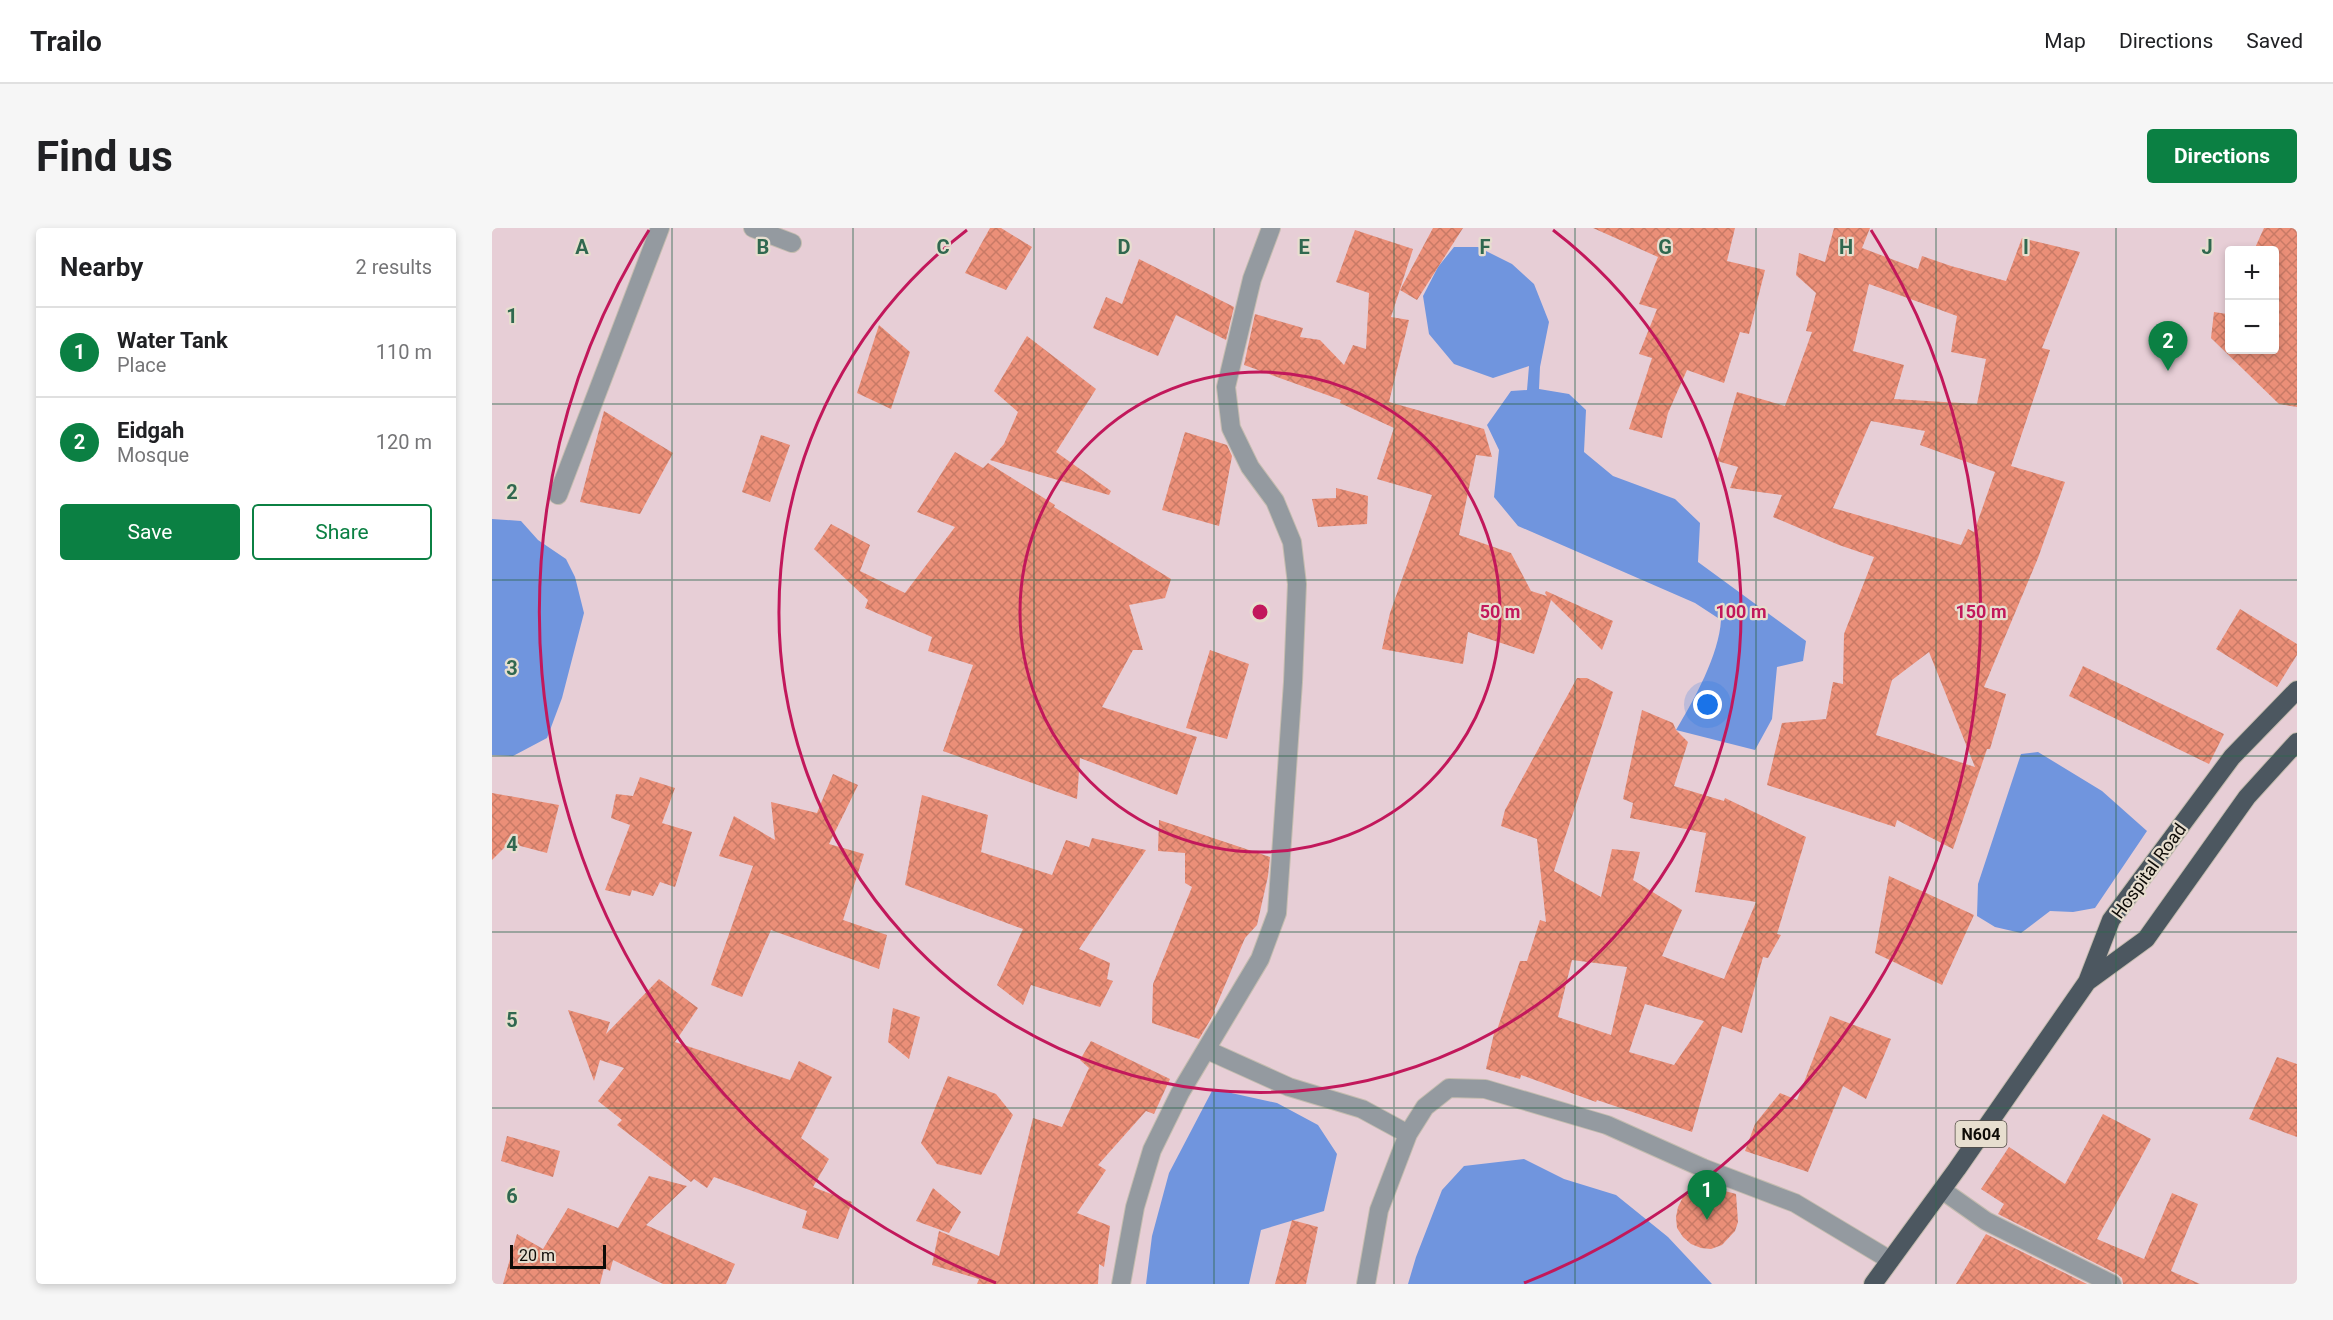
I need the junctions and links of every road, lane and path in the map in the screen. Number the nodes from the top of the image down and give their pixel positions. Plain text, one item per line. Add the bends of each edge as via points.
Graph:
1 (660, 228) edge
2 (753, 228) edge
3 (1271, 228) edge
4 (792, 243) dead end
5 (558, 495) dead end
6 (2297, 690) edge
7 (2297, 741) edge
8 (2087, 982) junction
9 (1206, 1050) junction
10 (1408, 1134) junction
11 (1942, 1190) junction
12 (1890, 1260) junction
13 (1121, 1284) edge
14 (1366, 1284) edge
15 (1873, 1284) edge
16 (2112, 1284) edge

1 - 5 street
2 - 4 street
3 - 9 street via 1252,279 1226,387 1231,428 1250,467 1275,501 1292,542 1297,584 1282,854 1277,913 1260,959
6 - 8 highway, Hospital Road / N604 via 2232,758 2111,920
7 - 8 highway, Hospital Road / N604 via 2247,796 2146,939
8 - 11 highway, N604
9 - 10 street via 1289,1087 1362,1109
9 - 13 street via 1152,1150
10 - 12 street via 1425,1107 1449,1088 1485,1089 1608,1125 1703,1168 1795,1203
10 - 14 street via 1379,1210
11 - 12 highway, N604
11 - 16 street via 1986,1221
12 - 15 highway, N604

